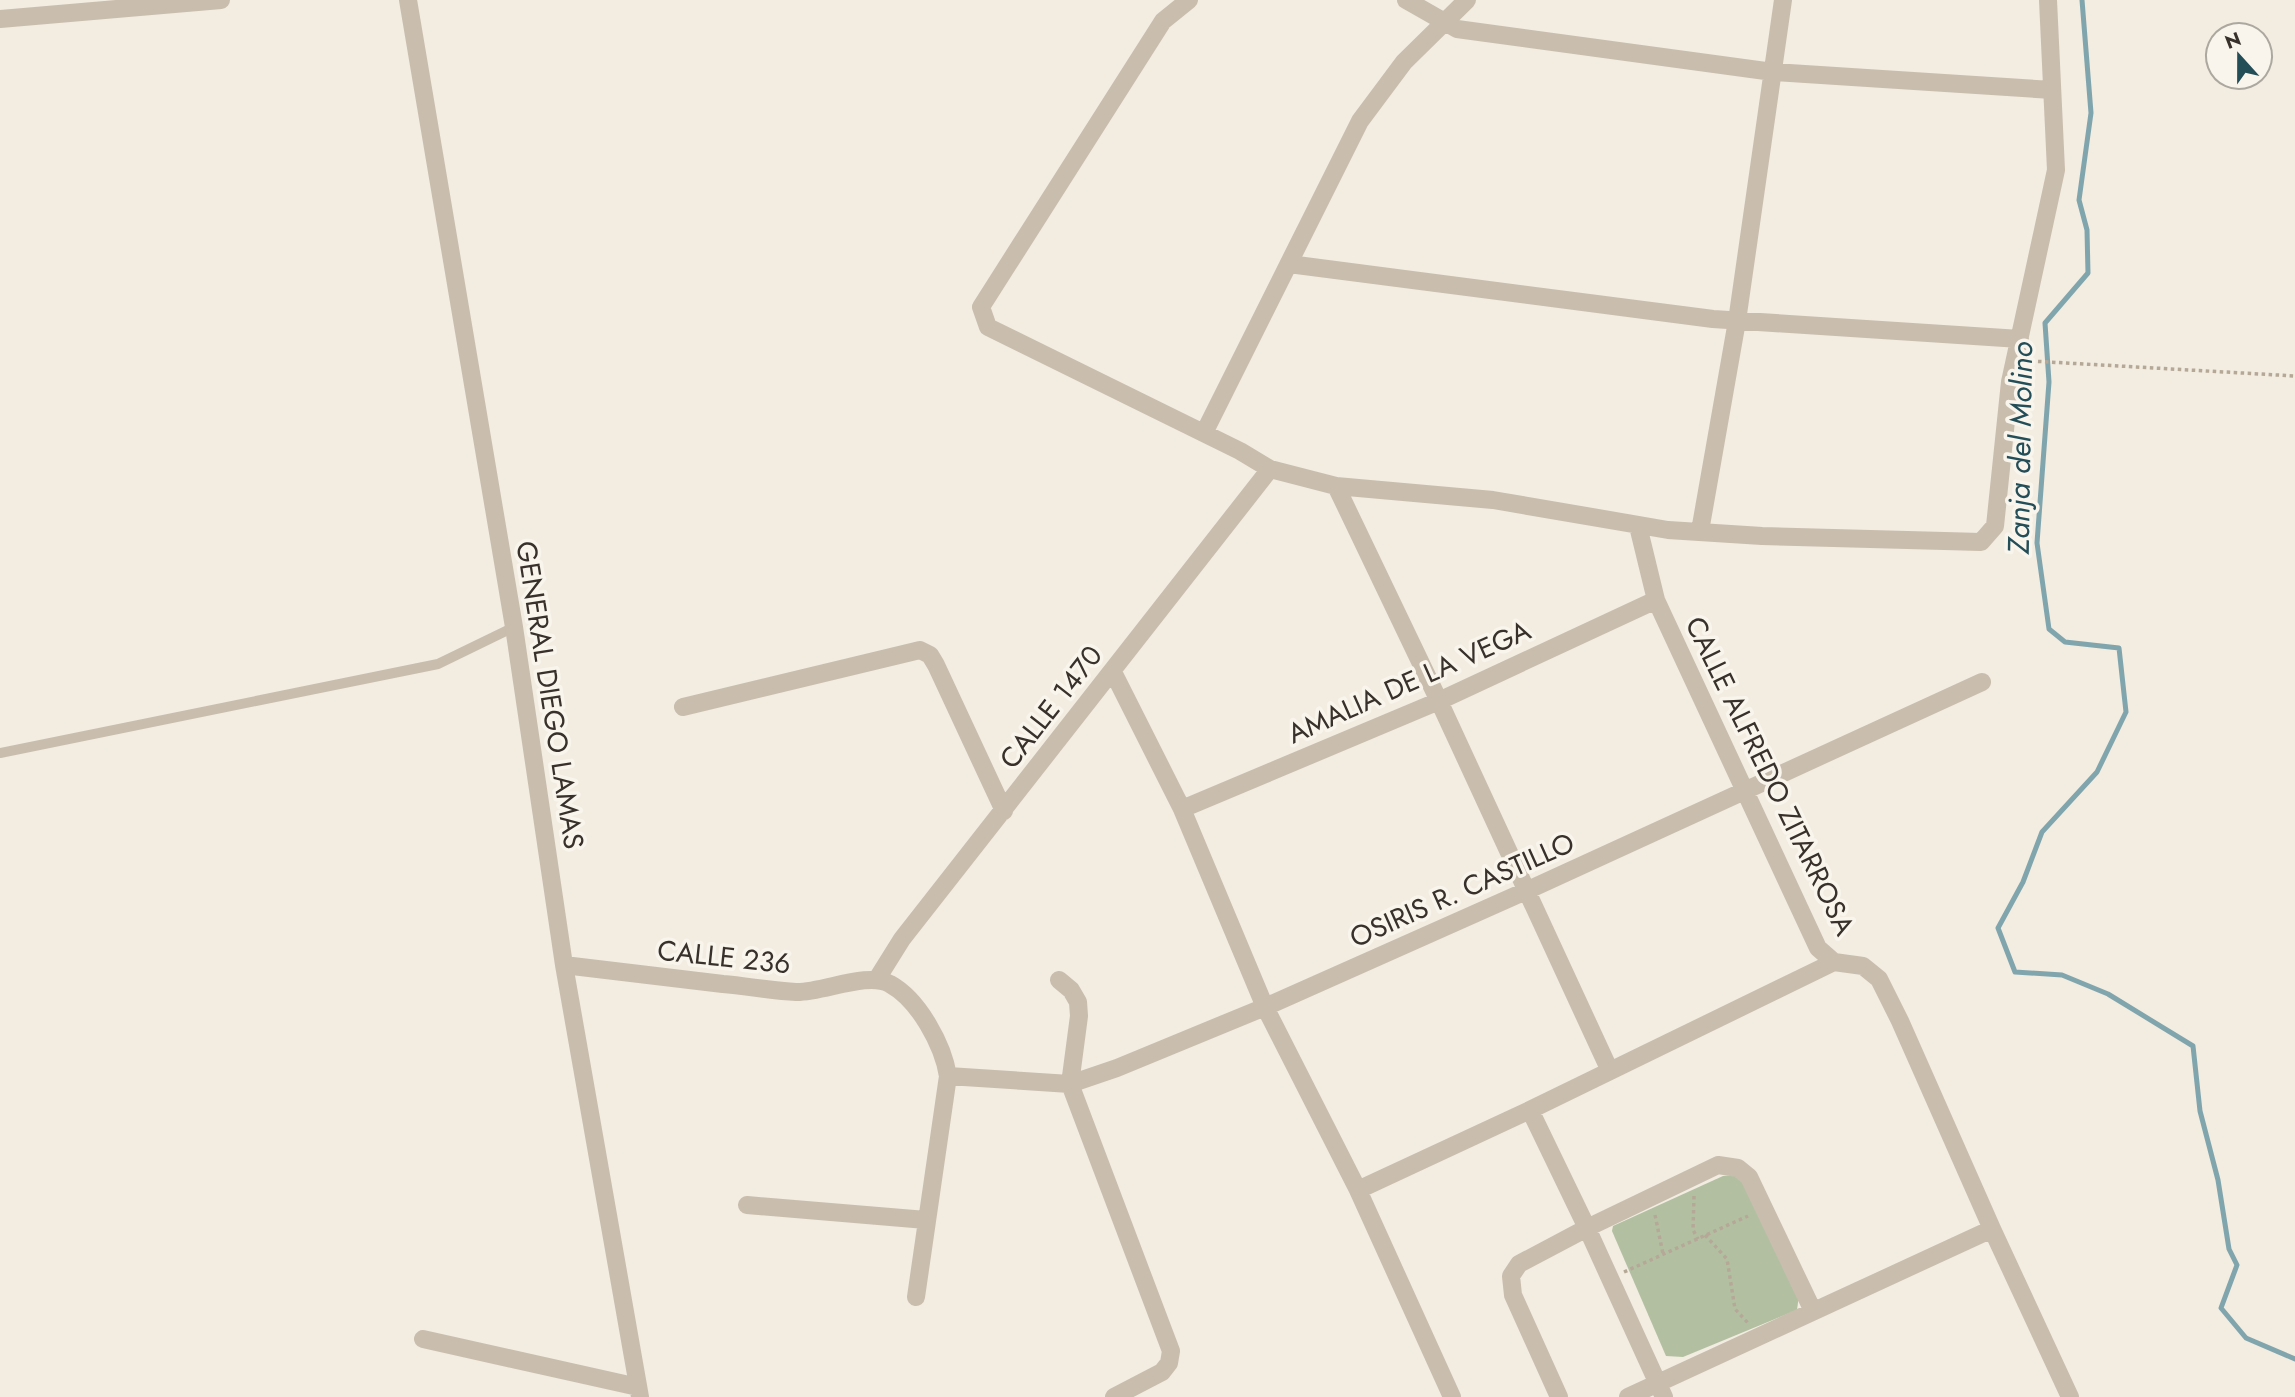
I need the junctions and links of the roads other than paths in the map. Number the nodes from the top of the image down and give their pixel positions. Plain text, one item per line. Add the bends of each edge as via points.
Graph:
1 (221, 0) edge
2 (408, 0) edge
3 (1189, 0) edge
4 (1406, 0) edge
5 (1467, 0) edge
6 (1783, 0) edge
7 (2048, 0) edge
8 (129, 4) edge
9 (0, 19) edge
10 (1445, 22) junction
11 (1773, 72) junction
12 (2052, 90) junction
13 (1289, 264) junction
14 (1738, 321) junction
15 (2020, 339) junction
16 (1204, 433) junction
17 (1270, 469) junction
18 (1336, 486) junction
19 (1638, 526) junction
20 (1700, 531) junction
21 (1656, 600) junction
22 (514, 627) junction
23 (1113, 672) junction
24 (1982, 682) dead end
25 (1439, 701) junction
26 (683, 707) dead end
27 (0, 753) edge
28 (1745, 789) junction
29 (1182, 809) junction
30 (1004, 811) junction
31 (1526, 891) junction
32 (1833, 962) junction
33 (564, 965) junction
34 (877, 979) junction
35 (1059, 980) dead end
36 (1265, 1007) junction
37 (1610, 1070) junction
38 (948, 1076) junction
39 (1070, 1084) junction
40 (1530, 1110) junction
41 (1357, 1190) junction
42 (747, 1205) dead end
43 (926, 1220) junction
44 (1587, 1228) junction
45 (1992, 1229) junction
46 (916, 1297) dead end
47 (1813, 1311) junction
48 (423, 1339) dead end
49 (1148, 1389) edge
50 (1661, 1390) edge
51 (639, 1392) edge
52 (1114, 1397) edge
53 (1452, 1397) edge
54 (1559, 1397) edge
55 (1628, 1397) edge
56 (2070, 1397) edge

1 - 8 street
2 - 22 street, GENERAL DIEGO LAMAS
3 - 16 street via 1163,21 981,307 988,327
4 - 10 street
5 - 10 street
6 - 11 street
7 - 12 street
8 - 9 street
10 - 11 street via 1457,29
10 - 13 street via 1404,62 1360,121
11 - 12 street
11 - 14 street
12 - 15 street via 2056,170
13 - 14 street
13 - 16 street
14 - 15 street
14 - 20 street
15 - 20 street via 2010,382 1995,526 1981,541
16 - 17 street
17 - 18 street
17 - 23 street, CALLE 1470
18 - 19 street via 1493,500
18 - 25 street
19 - 20 street
19 - 21 street, CALLE ALFREDO ZITARROSA
21 - 25 street, AMALIA DE LA VEGA
21 - 28 street, CALLE ALFREDO ZITARROSA
22 - 27 lane via 438,664
22 - 33 street, GENERAL DIEGO LAMAS
23 - 29 street
23 - 30 street, CALLE 1470
24 - 28 street, OSIRIS R. CASTILLO
25 - 29 street, AMALIA DE LA VEGA
25 - 31 street
26 - 30 street via 920,650 936,665
28 - 31 street, OSIRIS R. CASTILLO
28 - 32 street, CALLE ALFREDO ZITARROSA via 1818,948
29 - 36 street
30 - 34 street, CALLE 1470 via 902,939
31 - 36 street, OSIRIS R. CASTILLO
31 - 37 street
32 - 37 street
32 - 45 street, CALLE ALFREDO ZITARROSA via 1863,967 1879,979
33 - 34 street, CALLE 236 via 799,992
33 - 51 street, GENERAL DIEGO LAMAS
34 - 38 street via 890,983 924,1018 939,1042
35 - 39 street via 1078,1002
36 - 39 street, OSIRIS R. CASTILLO
36 - 41 street
37 - 40 street
38 - 39 street, OSIRIS R. CASTILLO
38 - 43 street
39 - 49 street via 1171,1351 1169,1363
40 - 41 street
40 - 44 street
41 - 53 street
42 - 43 street
43 - 46 street
44 - 47 street via 1718,1165 1738,1168 1749,1177 1766,1209
44 - 50 street
44 - 54 street via 1519,1264 1511,1276 1513,1295
45 - 47 street
45 - 56 street, CALLE ALFREDO ZITARROSA
47 - 50 street
48 - 51 street
49 - 52 street
50 - 55 street

